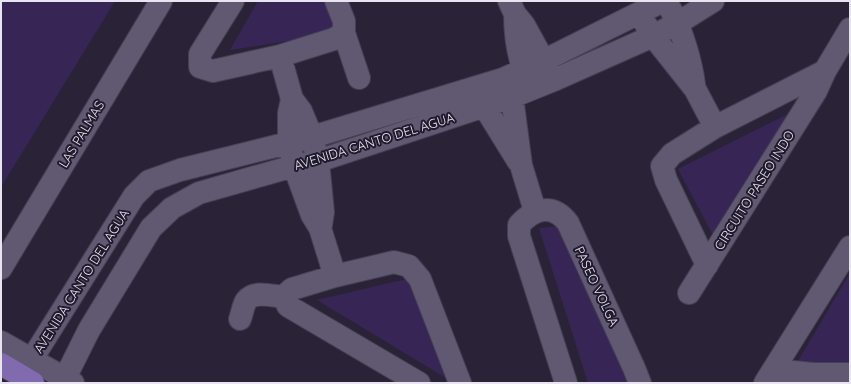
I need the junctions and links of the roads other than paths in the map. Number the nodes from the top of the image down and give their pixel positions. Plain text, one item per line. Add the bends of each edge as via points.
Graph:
1 (161, 1) edge
2 (233, 1) edge
3 (336, 1) edge
4 (665, 1) edge
5 (713, 1) edge
6 (512, 8) edge
7 (640, 13) junction
8 (678, 23) junction
9 (850, 29) edge
10 (344, 33) junction
11 (653, 36) junction
12 (280, 56) junction
13 (545, 60) junction
14 (826, 71) junction
15 (359, 78) dead end
16 (527, 79) junction
17 (554, 80) junction
18 (695, 89) junction
19 (480, 97) junction
20 (512, 97) junction
21 (292, 99) junction
22 (715, 127) junction
23 (312, 137) junction
24 (289, 143) junction
25 (318, 161) junction
26 (521, 165) junction
27 (294, 166) junction
28 (535, 211) junction
29 (320, 228) junction
30 (848, 254) edge
31 (707, 265) junction
32 (1, 268) edge
33 (335, 276) junction
34 (689, 293) dead end
35 (283, 297) junction
36 (240, 319) dead end
37 (1, 342) edge
38 (32, 359) junction
39 (1, 364) edge
40 (850, 374) edge
41 (769, 376) edge
42 (69, 380) edge
43 (34, 383) edge
44 (419, 383) edge
45 (460, 383) edge
46 (566, 383) edge
47 (640, 383) edge

1 - 32 street, LAS PALMAS
2 - 12 street via 200,54 200,67 213,71
3 - 10 street via 344,21
4 - 7 street, AVENIDA CANTO DEL AGUA
4 - 8 street
5 - 8 street, AVENIDA CANTO DEL AGUA
6 - 13 street
6 - 16 street
7 - 11 street
7 - 13 street, AVENIDA CANTO DEL AGUA
8 - 11 street, AVENIDA CANTO DEL AGUA
8 - 18 street
9 - 14 street
10 - 12 street via 334,39
10 - 15 street
11 - 17 street, AVENIDA CANTO DEL AGUA
11 - 18 street
12 - 21 street
13 - 16 street, AVENIDA CANTO DEL AGUA
13 - 17 street
14 - 22 street, CIRCUITO PASEO INDO
14 - 31 street, CIRCUITO PASEO INDO
16 - 17 street, AVENIDA CANTO DEL AGUA
16 - 19 street, AVENIDA CANTO DEL AGUA via 503,79
16 - 20 street, AVENIDA CANTO DEL AGUA
18 - 22 street
19 - 20 street, AVENIDA CANTO DEL AGUA
19 - 23 street, AVENIDA CANTO DEL AGUA
19 - 25 street, AVENIDA CANTO DEL AGUA
19 - 26 street
20 - 26 street
21 - 23 street
21 - 24 street via 289,113
22 - 31 street, CIRCUITO PASEO INDO via 672,154 662,166 666,180
23 - 24 street, AVENIDA CANTO DEL AGUA
23 - 25 street
24 - 27 street
24 - 38 street, AVENIDA CANTO DEL AGUA via 180,170 149,181 134,196
25 - 27 street, AVENIDA CANTO DEL AGUA
25 - 29 street via 323,212
26 - 28 street
27 - 29 street
27 - 42 street, AVENIDA CANTO DEL AGUA via 199,193 172,208 151,228 89,330
28 - 46 street via 519,225 519,236
28 - 47 street, PASEO VOLGA via 554,211 563,216 568,223
29 - 33 street
30 - 41 street
31 - 34 street
33 - 35 street via 292,289
33 - 45 street via 394,262 409,266 420,279
35 - 36 street via 252,295 246,301
35 - 44 street via 288,306
37 - 38 street
38 - 42 street
39 - 43 main road
40 - 41 street

